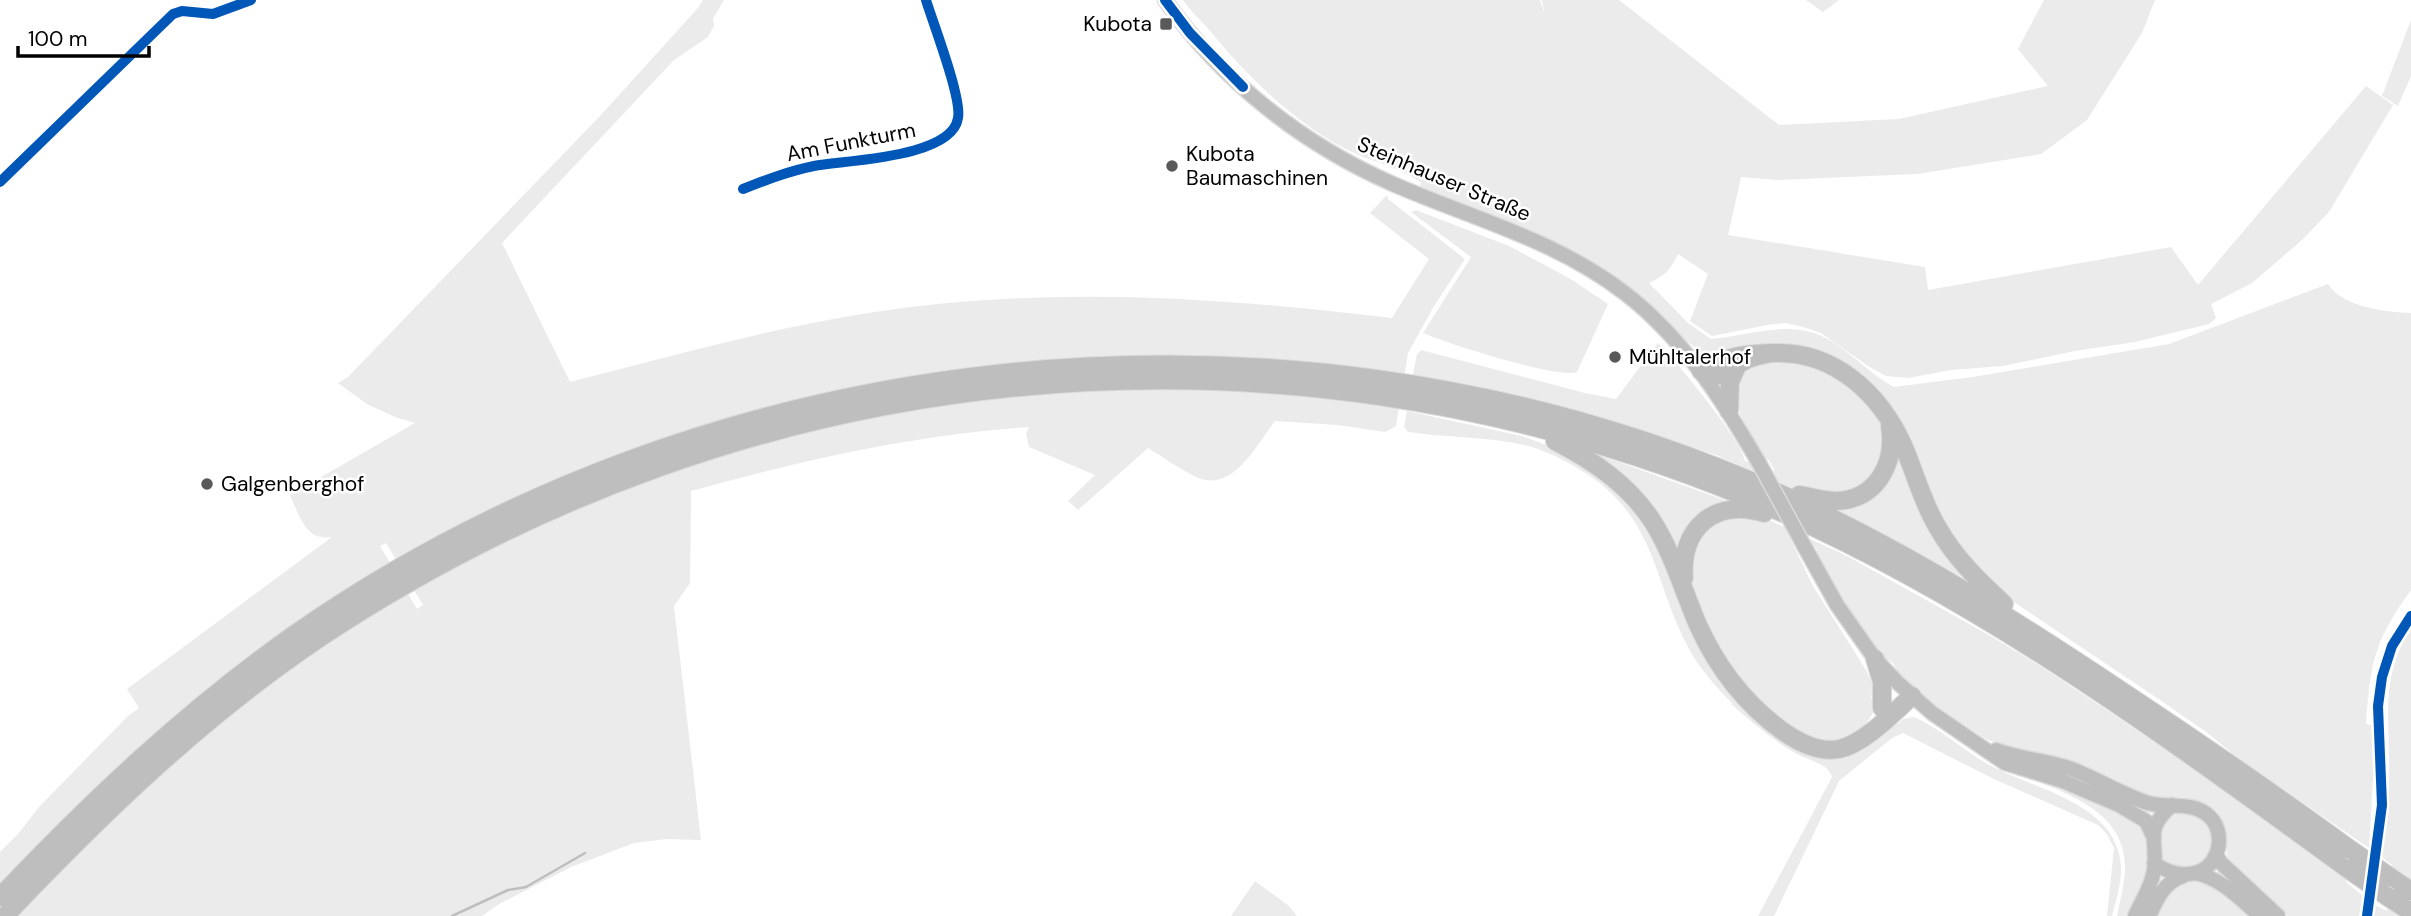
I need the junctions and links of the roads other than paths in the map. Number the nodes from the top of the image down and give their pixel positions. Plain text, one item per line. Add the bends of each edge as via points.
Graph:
1 (251, 0) edge
2 (926, 0) edge
3 (1165, 0) edge
4 (181, 5) edge
5 (226, 5) edge
6 (0, 182) edge
7 (743, 189) dead end
8 (1771, 353) junction
9 (1737, 366) junction
10 (1701, 371) junction
11 (1729, 411) junction
12 (1518, 422) junction
13 (1889, 423) junction
14 (1762, 486) junction
15 (1819, 531) junction
16 (1686, 592) junction
17 (2411, 616) edge
18 (2032, 631) junction
19 (1875, 659) junction
20 (1912, 696) junction
21 (1882, 708) junction
22 (1863, 736) junction
23 (1975, 742) junction
24 (2172, 805) junction
25 (2154, 838) junction
26 (2217, 855) junction
27 (2154, 863) junction
28 (2191, 874) junction
29 (2411, 891) edge
30 (0, 897) edge
31 (2411, 912) edge
32 (5, 916) edge
33 (2135, 916) edge
34 (2149, 916) edge
35 (2260, 916) edge
36 (2278, 916) edge
37 (2367, 916) edge

1 - 5 street
2 - 7 street, Am Funkturm via 957,100 958,118 950,133 931,146 811,167
3 - 10 main road, Steinhauser Straße via 1242,87 1313,142 1391,183 1539,241 1585,266 1661,325
4 - 5 street via 205,14
4 - 6 street
8 - 9 highway
8 - 10 highway via 1733,356
8 - 13 highway via 1801,354 1831,365 1860,384
9 - 10 highway via 1721,376
9 - 11 highway via 1730,382
10 - 11 main road, Steinhauser Straße
11 - 19 main road, Steinhauser Straße, bridge via 1837,606
12 - 15 highway via 1618,450 1747,498
12 - 16 highway via 1586,458 1633,496 1663,539
12 - 32 highway via 1348,391 1249,382 1128,380 1002,388 852,412 689,456 587,494 489,539 315,641 223,709 135,785
13 - 14 highway via 1887,468 1862,494 1829,500
13 - 18 highway via 1947,543 1978,581
14 - 18 highway via 1849,526
14 - 30 highway via 1647,442 1513,403 1308,370 1188,364 1061,367 930,381 786,410 680,441 577,480 484,522 365,589 262,658 173,729 86,808
15 - 16 highway via 1759,511 1713,515 1687,544
15 - 31 highway, bridge via 1957,605 2092,688
16 - 22 highway via 1722,668 1776,726 1820,749 1841,748
17 - 37 street via 2392,646 2382,677 2378,706 2382,805
18 - 29 highway, bridge
19 - 20 main road, Steinhauser Straße
19 - 21 highway via 1882,682
20 - 21 highway via 1896,696
20 - 22 highway
20 - 23 main road, Steinhauser Straße
21 - 22 highway
23 - 24 main road via 2070,768 2152,804
23 - 25 main road via 2014,767 2063,781 2119,806 2149,825
24 - 25 main road via 2156,822
24 - 26 main road via 2192,807 2210,817 2219,835
25 - 27 main road
26 - 28 main road
26 - 36 main road
27 - 28 main road via 2169,873
27 - 33 main road
28 - 34 main road via 2171,881
28 - 35 main road via 2222,884

